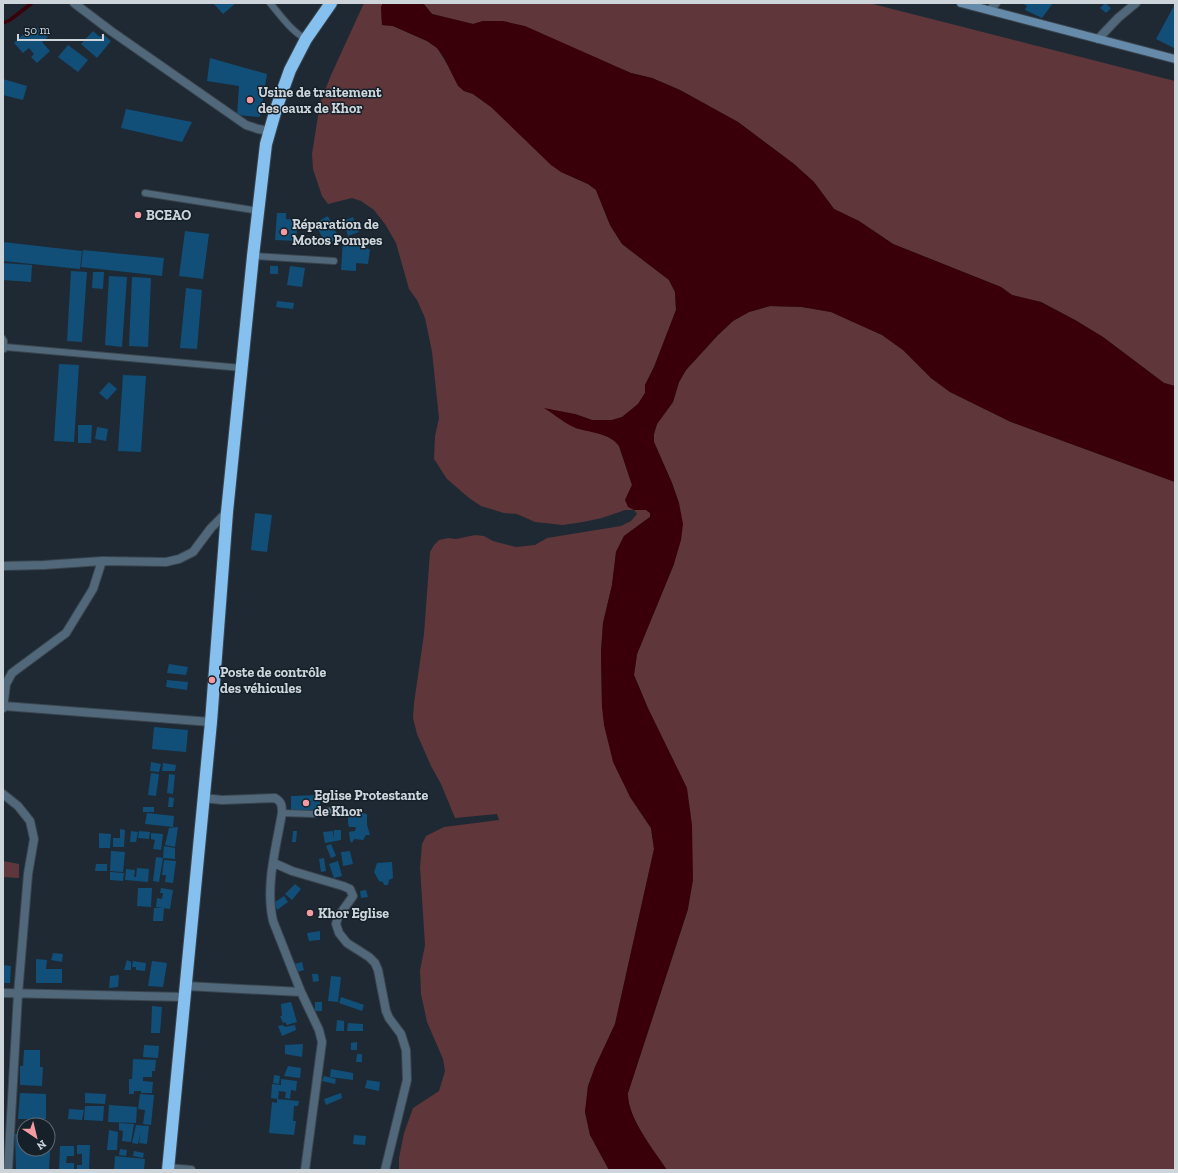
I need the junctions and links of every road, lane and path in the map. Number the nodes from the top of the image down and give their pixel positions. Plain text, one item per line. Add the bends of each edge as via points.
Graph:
1 (74, 3) edge
2 (270, 3) edge
3 (331, 3) edge
4 (961, 3) edge
5 (996, 3) edge
6 (1136, 3) edge
7 (990, 10) junction
8 (306, 39) junction
9 (1098, 39) junction
10 (1175, 59) edge
11 (269, 131) junction
12 (145, 193) dead end
13 (259, 211) junction
14 (253, 256) junction
15 (334, 261) dead end
16 (3, 339) edge
17 (4, 349) edge
18 (242, 368) junction
19 (227, 512) junction
20 (102, 561) junction
21 (3, 566) edge
22 (3, 707) edge
23 (211, 722) junction
24 (3, 794) edge
25 (203, 798) junction
26 (341, 809) dead end
27 (282, 813) junction
28 (274, 863) junction
29 (185, 991) junction
30 (301, 992) junction
31 (3, 993) edge
32 (18, 994) junction
33 (168, 1169) edge
34 (8, 1170) edge
35 (191, 1170) edge
36 (305, 1170) edge
37 (385, 1170) edge

1 - 11 street via 242,122 258,130
2 - 8 lane via 285,22
3 - 8 highway
4 - 7 street
5 - 7 street
6 - 9 street
7 - 9 street
8 - 11 highway via 290,70
9 - 10 street
11 - 13 highway
12 - 13 lane
13 - 14 highway
14 - 15 lane
14 - 18 highway
16 - 17 lane
17 - 18 lane
18 - 19 highway
19 - 20 street via 210,528 193,552 179,559 166,562
19 - 23 highway
20 - 21 street
20 - 22 street via 93,589 66,633 12,673 6,684
22 - 23 street
23 - 25 highway
24 - 32 street via 18,806 30,821 34,839 28,874
25 - 27 street via 275,798 280,801
25 - 29 highway
26 - 27 lane via 312,814
27 - 28 street
28 - 30 street via 271,877 271,912
28 - 37 street via 343,886 350,889 353,896 338,917 336,924 339,933 347,943 375,963 386,1011 401,1034 406,1050 407,1080
29 - 30 street
29 - 32 street
29 - 33 highway
30 - 36 street via 322,1042
31 - 32 street
32 - 34 street
33 - 35 street

